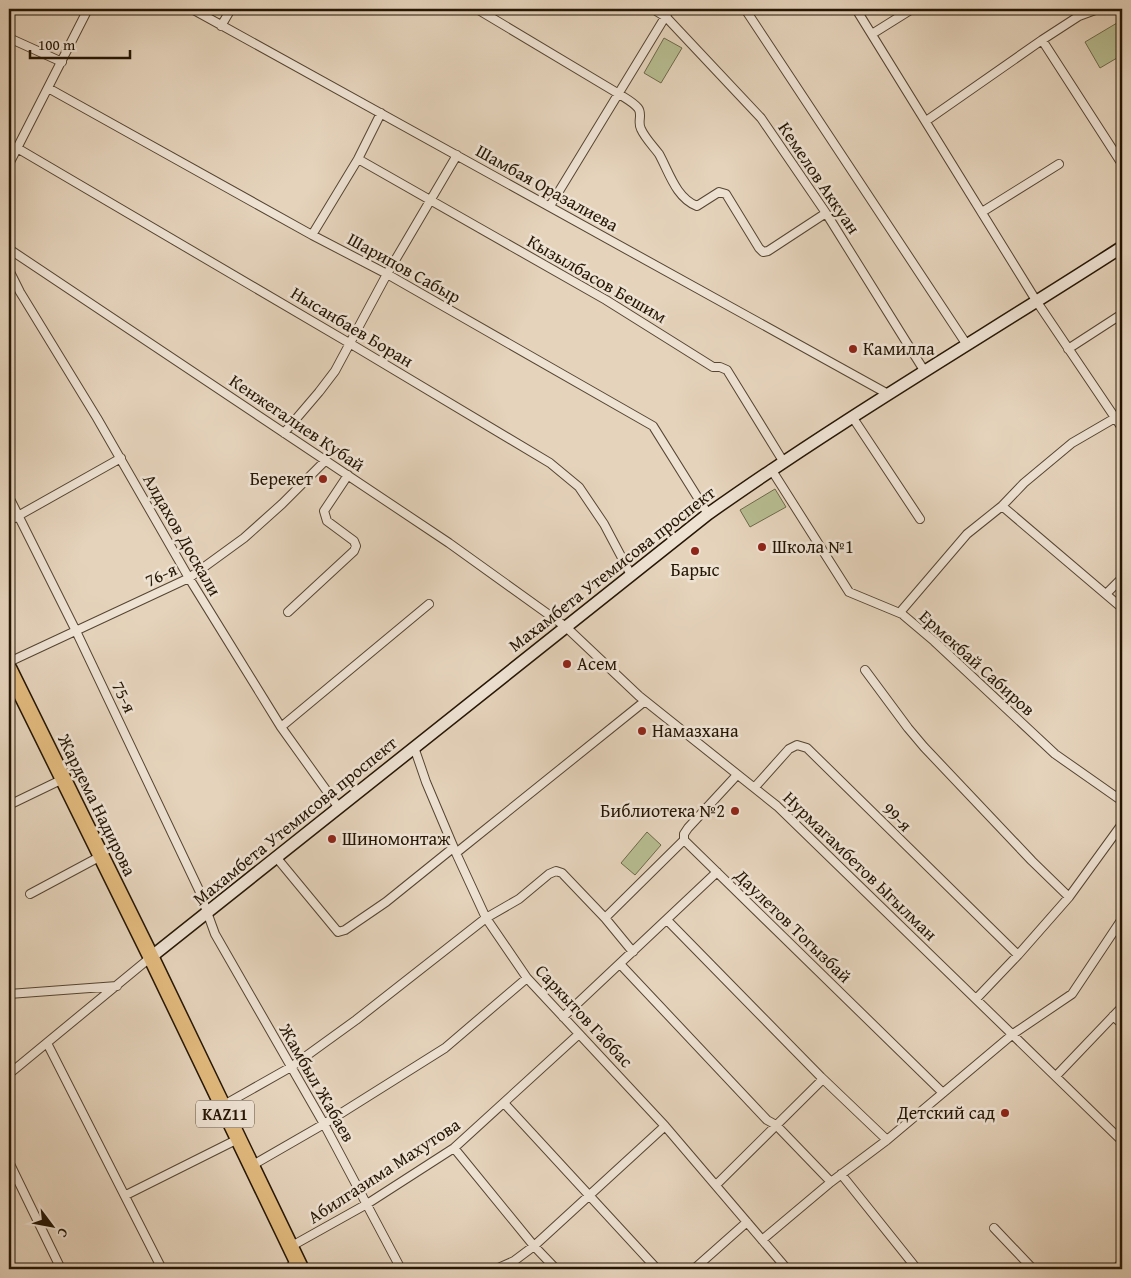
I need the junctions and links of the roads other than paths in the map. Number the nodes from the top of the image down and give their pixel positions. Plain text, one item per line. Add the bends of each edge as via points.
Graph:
1 (88, 9) edge
2 (192, 9) edge
3 (231, 9) edge
4 (477, 9) edge
5 (653, 9) edge
6 (670, 9) edge
7 (745, 9) edge
8 (856, 9) edge
9 (912, 9) edge
10 (1098, 9) edge
11 (666, 17) junction
12 (221, 26) junction
13 (872, 34) junction
14 (9, 38) edge
15 (1042, 40) junction
16 (62, 62) junction
17 (48, 88) junction
18 (619, 94) junction
19 (381, 113) junction
20 (926, 121) junction
21 (16, 148) junction
22 (457, 155) junction
23 (358, 159) junction
24 (9, 164) edge
25 (1059, 164) dead end
26 (1122, 164) edge
27 (431, 201) junction
28 (550, 206) junction
29 (826, 212) junction
30 (982, 212) junction
31 (312, 235) junction
32 (1122, 246) edge
33 (9, 249) edge
34 (9, 270) edge
35 (387, 274) junction
36 (1037, 302) junction
37 (1122, 314) edge
38 (351, 343) junction
39 (967, 345) junction
40 (1068, 349) junction
41 (925, 372) junction
42 (888, 394) junction
43 (853, 418) junction
44 (1115, 418) junction
45 (1122, 426) edge
46 (284, 433) junction
47 (121, 458) junction
48 (325, 460) junction
49 (783, 461) junction
50 (771, 470) junction
51 (348, 476) junction
52 (9, 497) edge
53 (1002, 506) junction
54 (708, 514) junction
55 (18, 516) junction
56 (920, 519) dead end
57 (9, 521) edge
58 (631, 575) junction
59 (189, 578) junction
60 (1122, 578) edge
61 (1106, 594) junction
62 (429, 604) dead end
63 (1122, 608) edge
64 (288, 612) dead end
65 (902, 614) junction
66 (566, 627) junction
67 (76, 631) junction
68 (9, 662) edge
69 (9, 669) edge
70 (865, 670) dead end
71 (645, 701) junction
72 (281, 727) junction
73 (414, 747) junction
74 (737, 775) junction
75 (63, 779) junction
76 (755, 788) junction
77 (1122, 801) edge
78 (9, 805) edge
79 (339, 808) junction
80 (1122, 824) edge
81 (684, 840) junction
82 (454, 851) junction
83 (101, 856) junction
84 (276, 857) junction
85 (717, 872) junction
86 (30, 894) dead end
87 (1069, 897) junction
88 (207, 913) junction
89 (486, 918) junction
90 (605, 918) junction
91 (1122, 919) edge
92 (667, 920) junction
93 (633, 952) junction
94 (1018, 956) junction
95 (151, 957) junction
96 (620, 964) junction
97 (527, 978) junction
98 (117, 986) junction
99 (9, 994) edge
100 (976, 999) junction
101 (1122, 1006) edge
102 (1113, 1016) junction
103 (563, 1017) junction
104 (1122, 1024) edge
105 (579, 1034) junction
106 (1013, 1034) junction
107 (46, 1043) junction
108 (291, 1067) junction
109 (9, 1074) edge
110 (1056, 1076) junction
111 (824, 1080) junction
112 (943, 1093) junction
113 (504, 1103) junction
114 (222, 1106) junction
115 (324, 1124) junction
116 (665, 1126) junction
117 (776, 1126) junction
118 (238, 1139) junction
119 (887, 1140) junction
120 (1122, 1141) edge
121 (454, 1148) junction
122 (9, 1162) edge
123 (251, 1166) junction
124 (841, 1174) junction
125 (830, 1182) junction
126 (716, 1185) junction
127 (126, 1196) junction
128 (589, 1197) junction
129 (367, 1204) junction
130 (747, 1222) junction
131 (994, 1228) dead end
132 (762, 1240) junction
133 (534, 1246) junction
134 (290, 1247) junction
135 (514, 1260) junction
136 (1122, 1262) edge
137 (294, 1267) edge
138 (61, 1269) edge
139 (162, 1269) edge
140 (401, 1269) edge
141 (496, 1269) edge
142 (518, 1269) edge
143 (556, 1269) edge
144 (657, 1269) edge
145 (694, 1269) edge
146 (787, 1269) edge
147 (917, 1269) edge
148 (1033, 1269) edge
149 (1116, 1269) edge

1 - 16 street
2 - 12 street, Шамбая Оразалиева
3 - 12 street
4 - 18 street
5 - 11 street, Кемелов Аккуан
6 - 11 street
7 - 39 street, Кемелов Аккуан
8 - 13 street
9 - 13 street
10 - 15 street via 1079,16
11 - 18 street
11 - 29 street, Кемелов Аккуан via 761,118
12 - 19 street, Шамбая Оразалиева
13 - 20 street
14 - 16 street
15 - 20 street
15 - 26 street
16 - 17 street
17 - 21 street
17 - 31 street, Шарипов Сабыр
18 - 28 street
18 - 29 street via 639,108 640,129 660,156 680,194 697,206 719,192 726,194 763,252 768,252
19 - 22 street, Шамбая Оразалиева
19 - 23 street
20 - 30 street
21 - 24 street
21 - 38 street, Нысанбаев Боран
22 - 27 street
22 - 28 street, Шамбая Оразалиева
23 - 27 street, Кызылбасов Бешим
23 - 31 street
25 - 30 street
27 - 35 street
27 - 49 street, Кызылбасов Бешим via 606,300 713,367 727,370
28 - 42 street, Шамбая Оразалиева
29 - 41 street, Кемелов Аккуан
30 - 36 street
31 - 35 street, Шарипов Сабыр
32 - 36 street, Махамбета Утемисова проспект
33 - 46 street, Кенжегалиев Кубай
34 - 47 street, Алдахов Доскали
35 - 38 street
35 - 54 street, Шарипов Сабыр via 653,426
36 - 39 street, Махамбета Утемисова проспект
36 - 40 street
37 - 40 street
38 - 46 street via 335,371
38 - 58 street, Нысанбаев Боран via 550,463 580,487
39 - 41 street, Махамбета Утемисова проспект
40 - 44 street
41 - 42 street, Махамбета Утемисова проспект
42 - 43 street, Махамбета Утемисова проспект
43 - 49 street, Махамбета Утемисова проспект
43 - 56 street
44 - 45 street
44 - 53 street via 1072,443
46 - 48 street, Кенжегалиев Кубай
47 - 55 street
47 - 59 street, Алдахов Доскали
48 - 51 street, Кенжегалиев Кубай
48 - 59 street, 76-я via 244,538
49 - 50 street, Махамбета Утемисова проспект
50 - 54 street, Махамбета Утемисова проспект
50 - 65 street, Ермекбай Сабиров via 849,592
51 - 64 street via 324,511 324,516 354,541 354,551
51 - 66 street, Кенжегалиев Кубай
52 - 55 street, 75-я
53 - 61 street
53 - 65 street via 967,534 902,610
54 - 58 street, Махамбета Утемисова проспект
55 - 57 street
55 - 67 street, 75-я
58 - 66 street, Махамбета Утемисова проспект
59 - 67 street, 76-я
59 - 72 street, Алдахов Доскали
60 - 61 street
61 - 63 street
62 - 72 street
65 - 77 street, Ермекбай Сабиров via 1054,754
66 - 71 street, Нурмагамбетов Ыгылман
66 - 73 street, Махамбета Утемисова проспект
67 - 68 street, 76-я
67 - 88 street, 75-я
69 - 75 highway, Жардема Надирова / KAZ11
70 - 87 street via 924,747
71 - 74 street, Нурмагамбетов Ыгылман
71 - 82 street
72 - 79 street, Алдахов Доскали
73 - 79 street, Махамбета Утемисова проспект
73 - 82 street, Саркытов Габбас
74 - 76 street, Нурмагамбетов Ыгылман
74 - 81 street via 688,828
75 - 78 street
75 - 83 highway, Жардема Надирова / KAZ11
76 - 94 street, 99-я via 789,749 797,745 806,748
76 - 100 street, Нурмагамбетов Ыгылман
79 - 84 street, Махамбета Утемисова проспект
80 - 87 street
81 - 85 street, Даулетов Тогызбай
81 - 90 street
82 - 84 street via 386,902 338,932
82 - 89 street, Саркытов Габбас
83 - 86 street
83 - 95 highway, Жардема Надирова / KAZ11
84 - 88 street, Махамбета Утемисова проспект
85 - 92 street
85 - 112 street, Даулетов Тогызбай
87 - 94 street
88 - 95 street, Махамбета Утемисова проспект
88 - 108 street, Жамбыл Жабаев via 215,934
89 - 90 street via 519,899 556,871 562,873
89 - 97 street, Саркытов Габбас
89 - 108 street
90 - 93 street
91 - 106 street via 1072,994
92 - 93 street
92 - 111 street
93 - 96 street
94 - 100 street
95 - 98 street
95 - 114 highway, KAZ11
96 - 103 street
96 - 117 street
97 - 103 street, Саркытов Габбас
97 - 115 street via 445,1048
98 - 99 street
98 - 107 street
100 - 106 street, Нурмагамбетов Ыгылман
101 - 102 street
102 - 104 street
102 - 110 street
103 - 105 street, Саркытов Габбас
105 - 113 street, Абилгазима Махутова
105 - 116 street, Саркытов Габбас
106 - 110 street, Нурмагамбетов Ыгылман
106 - 112 street
107 - 109 street
107 - 127 street
108 - 114 street
108 - 115 street, Жамбыл Жабаев
110 - 120 street, Нурмагамбетов Ыгылман
111 - 117 street
111 - 119 street
112 - 119 street
113 - 121 street, Абилгазима Махутова
113 - 128 street
114 - 118 highway, KAZ11
115 - 123 street
115 - 129 street, Жамбыл Жабаев
116 - 126 street, Саркытов Габбас
116 - 128 street
117 - 125 street
117 - 126 street
118 - 123 highway, KAZ11
118 - 127 street
119 - 124 street
121 - 129 street, Абилгазима Махутова
121 - 133 street
122 - 138 street
123 - 134 highway, KAZ11
124 - 125 street
124 - 147 street
125 - 132 street
126 - 130 street, Саркытов Габбас
127 - 139 street
128 - 133 street
128 - 144 street
129 - 134 street, Абилгазима Махутова
129 - 140 street, Жамбыл Жабаев
130 - 132 street, Саркытов Габбас
130 - 145 street
131 - 148 street
132 - 146 street, Саркытов Габбас
133 - 135 street
133 - 143 street
134 - 137 highway, KAZ11
135 - 141 street
135 - 142 street
136 - 149 street

